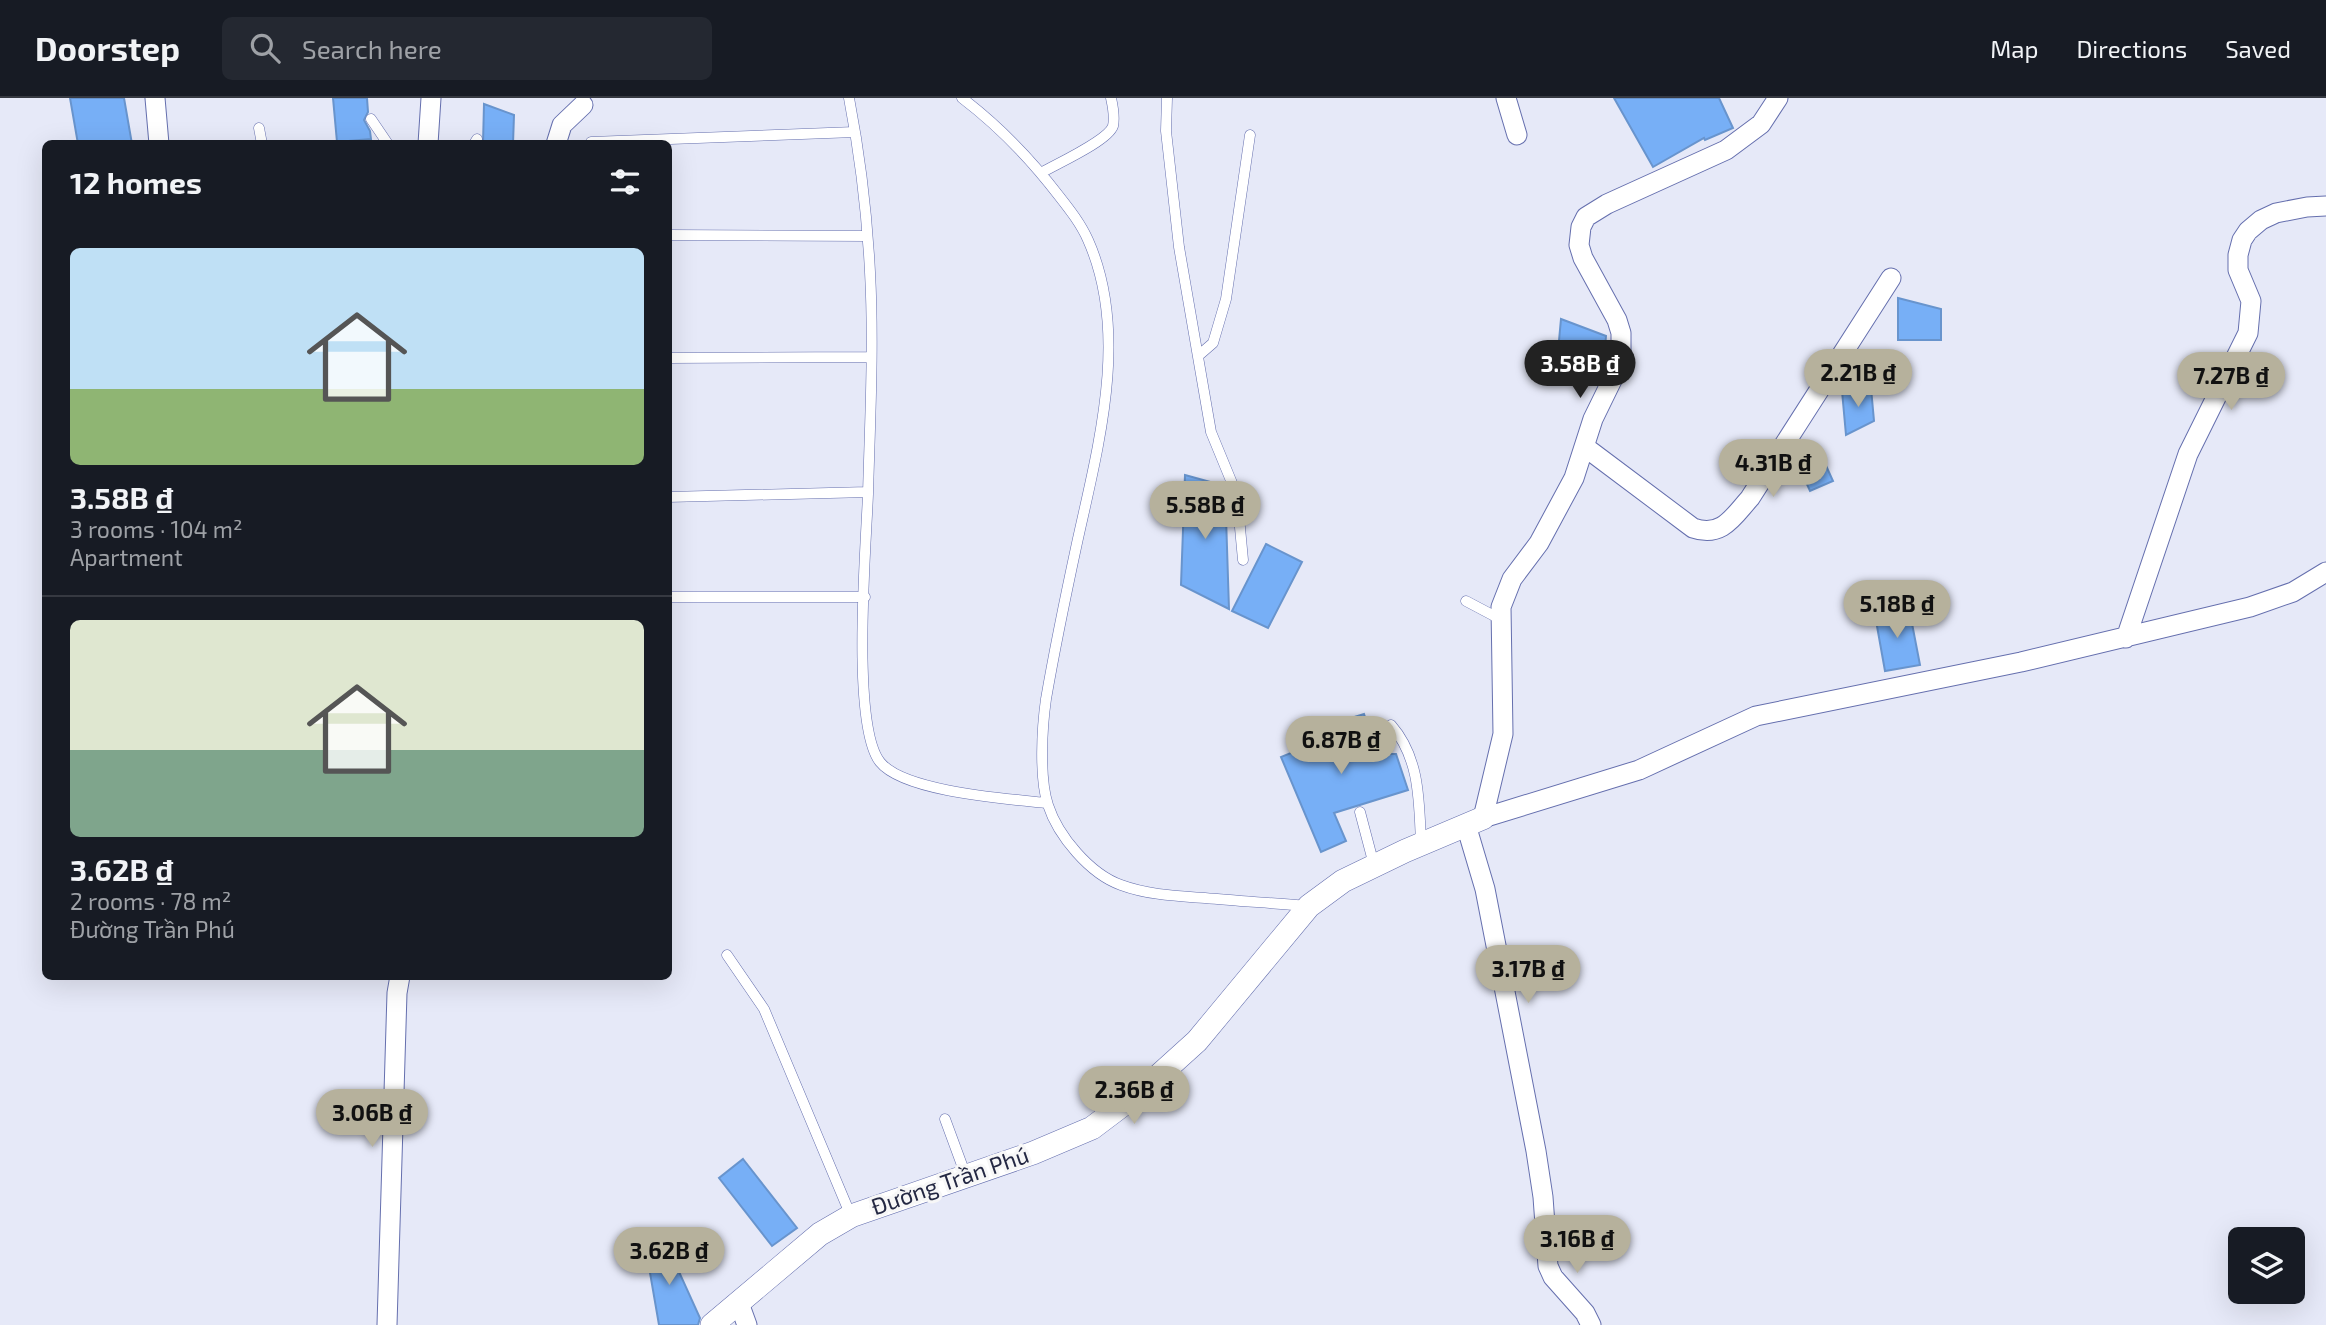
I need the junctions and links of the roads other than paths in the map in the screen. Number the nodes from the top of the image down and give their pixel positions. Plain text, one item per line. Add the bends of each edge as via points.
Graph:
1 (155, 98) edge
2 (431, 98) edge
3 (849, 98) edge
4 (962, 98) edge
5 (1111, 98) edge
6 (1167, 98) edge
7 (1506, 98) edge
8 (1778, 98) edge
9 (583, 105) dead end
10 (370, 119) dead end
11 (259, 128) dead end
12 (855, 131) junction
13 (1250, 135) dead end
14 (1517, 135) dead end
15 (159, 140) edge
16 (260, 140) edge
17 (385, 140) edge
18 (428, 140) edge
19 (557, 140) edge
20 (639, 140) edge
21 (1041, 173) junction
22 (2326, 206) edge
23 (672, 235) edge
24 (867, 236) junction
25 (1891, 278) dead end
26 (1198, 356) junction
27 (870, 357) junction
28 (672, 358) edge
29 (1585, 447) junction
30 (868, 492) junction
31 (672, 497) edge
32 (1243, 560) dead end
33 (2326, 572) edge
34 (672, 597) edge
35 (865, 597) junction
36 (1466, 601) dead end
37 (1500, 619) junction
38 (2126, 638) junction
39 (1391, 725) dead end
40 (1047, 803) junction
41 (1360, 812) dead end
42 (1474, 821) junction
43 (1421, 844) junction
44 (1375, 866) junction
45 (1309, 906) junction
46 (727, 955) dead end
47 (400, 980) edge
48 (945, 1119) dead end
49 (967, 1176) junction
50 (851, 1216) junction
51 (739, 1303) junction
52 (387, 1325) edge
53 (712, 1325) edge
54 (747, 1325) edge
55 (1591, 1325) edge

1 - 15 street
2 - 18 street
3 - 12 lane
4 - 21 lane via 1011,138
5 - 21 lane via 1112,128 1104,137
6 - 26 lane via 1166,131 1179,247
7 - 14 street
8 - 29 street via 1761,124 1735,144 1607,204 1586,217 1580,227 1583,258 1613,309 1622,346
9 - 19 street via 562,125
10 - 17 lane
11 - 16 lane
12 - 20 lane
12 - 24 lane
13 - 26 lane via 1226,299 1213,343
21 - 40 lane via 1088,240 1103,286 1110,349 1092,477 1046,699 1043,758
22 - 38 street via 2261,220 2242,240 2238,270 2251,301 2248,332 2188,454
23 - 24 lane
24 - 27 lane
25 - 29 street via 1750,498 1726,525 1705,532 1693,528
26 - 32 lane via 1211,432 1233,482
27 - 28 lane
27 - 30 lane
29 - 37 street via 1539,543 1513,579
30 - 31 lane
30 - 35 lane
33 - 38 street via 2293,592 2250,607
34 - 35 lane
35 - 40 lane via 862,679 869,737 881,764 924,784 985,797
36 - 37 lane
37 - 42 street via 1503,734
38 - 42 street via 1756,716 1639,770
39 - 43 lane via 1410,753 1415,772
40 - 45 lane via 1081,858 1118,884 1169,895
41 - 44 lane
42 - 43 street, Đường Trần Phú
42 - 55 street via 1543,1197 1548,1266
43 - 44 street, Đường Trần Phú
44 - 45 street, Đường Trần Phú via 1343,881
45 - 49 street, Đường Trần Phú via 1197,1041 1118,1111 1092,1128
46 - 50 lane via 764,1009
47 - 52 street
48 - 49 lane
49 - 50 street, Đường Trần Phú
50 - 51 street, Đường Trần Phú via 820,1234
51 - 53 street, Đường Trần Phú
51 - 54 street

